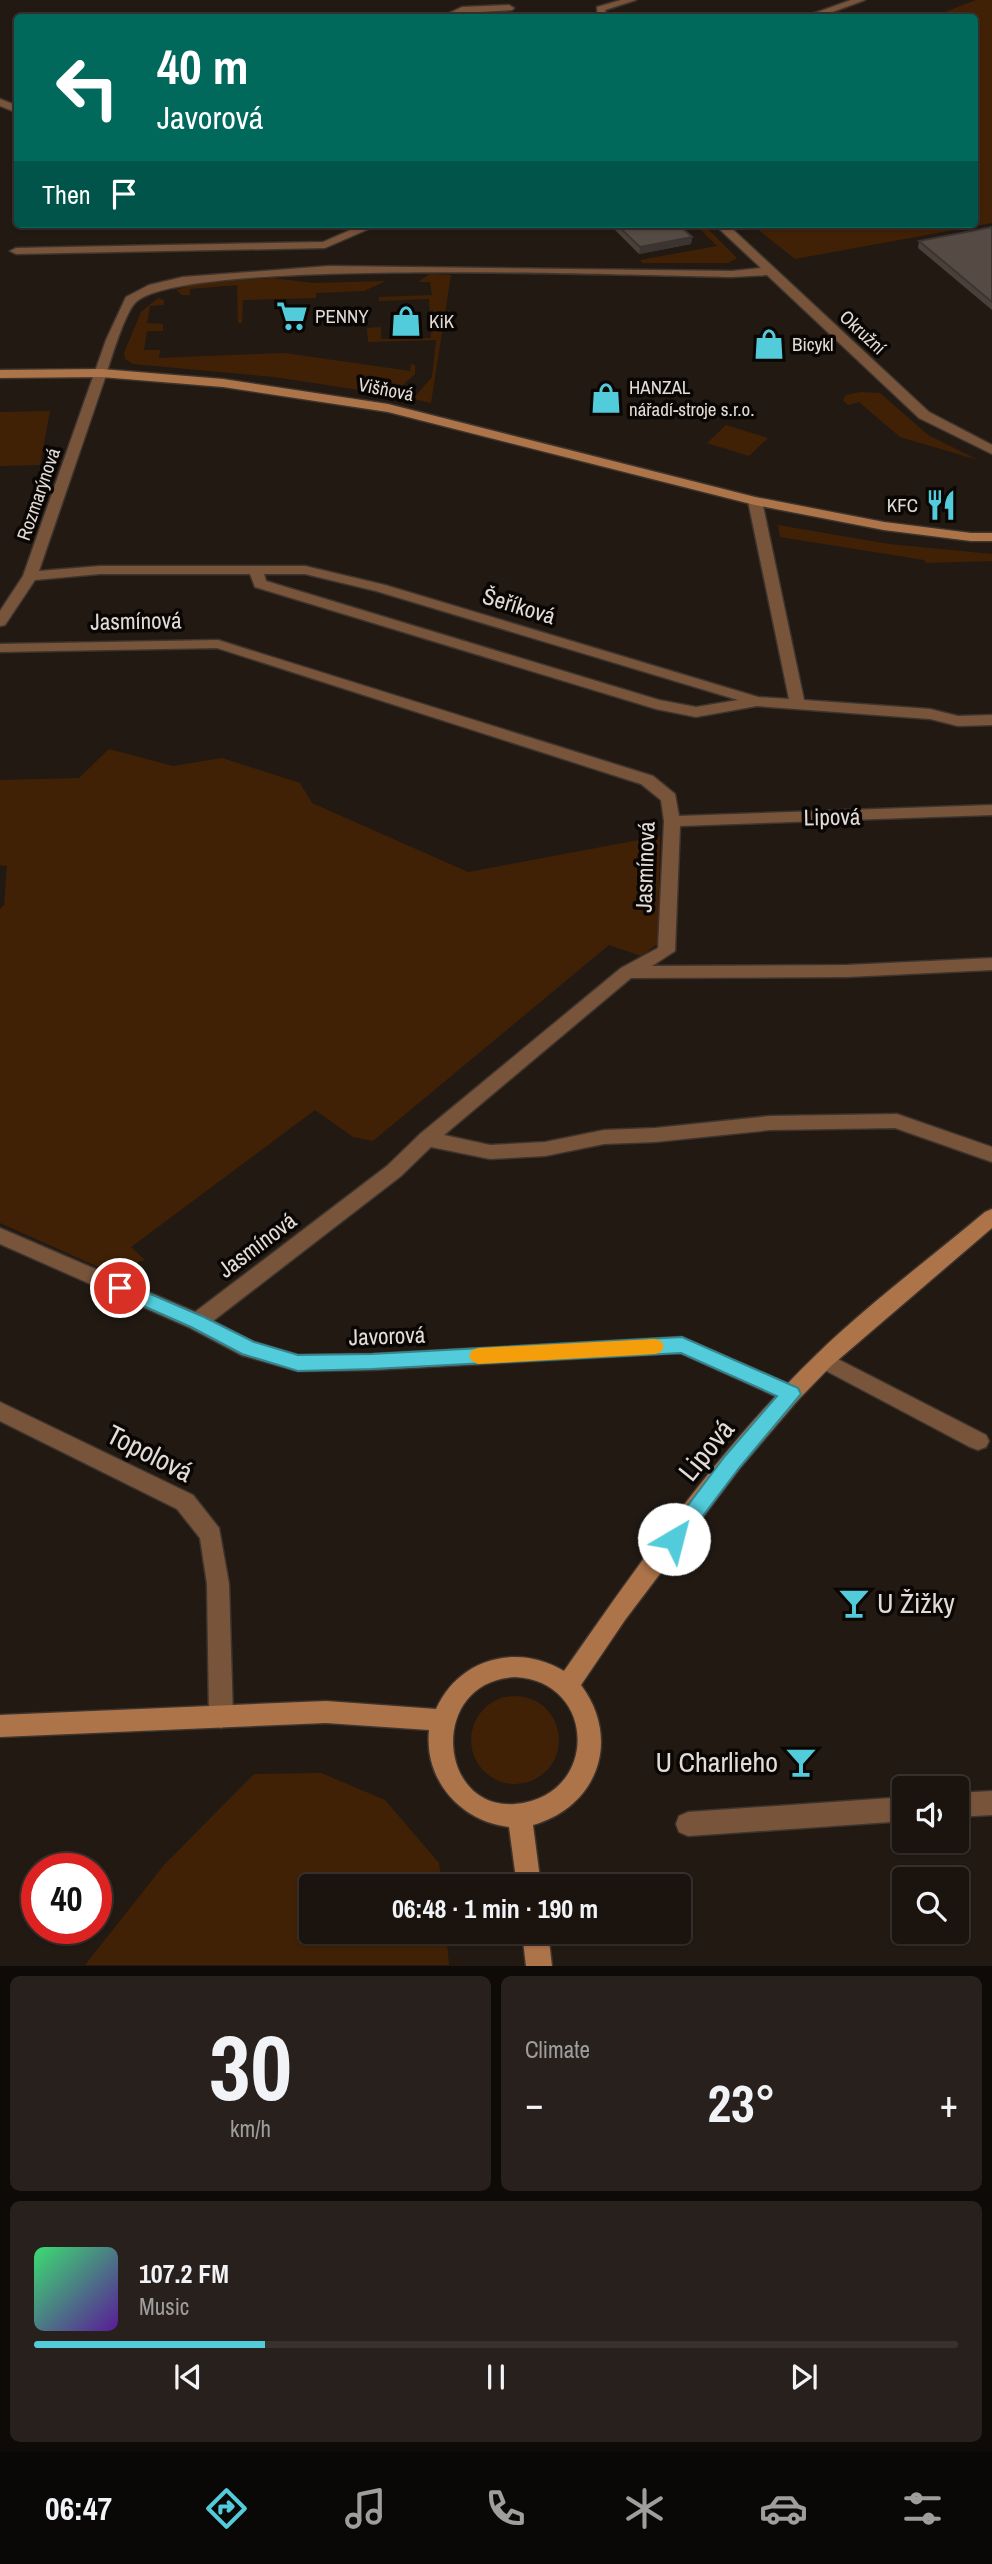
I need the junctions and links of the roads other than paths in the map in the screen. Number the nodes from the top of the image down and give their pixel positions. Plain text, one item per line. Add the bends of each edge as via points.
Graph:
1 (631, 0) edge
2 (860, 0) edge
3 (509, 8) edge
4 (452, 14) edge
5 (602, 14) edge
6 (817, 14) edge
7 (365, 228) edge
8 (724, 228) edge
9 (325, 245) junction
10 (16, 251) dead end
11 (329, 269) junction
12 (770, 271) junction
13 (101, 373) junction
14 (0, 374) edge
15 (992, 450) edge
16 (755, 502) junction
17 (992, 537) edge
18 (256, 570) junction
19 (30, 576) junction
20 (0, 622) edge
21 (0, 648) edge
22 (757, 701) junction
23 (797, 703) junction
24 (992, 720) edge
25 (992, 810) edge
26 (672, 821) junction
27 (992, 964) edge
28 (626, 972) junction
29 (426, 1139) junction
30 (992, 1155) edge
31 (992, 1217) edge
32 (0, 1236) edge
33 (197, 1322) junction
34 (824, 1360) junction
35 (791, 1394) junction
36 (0, 1412) edge
37 (978, 1441) dead end
38 (566, 1687) junction
39 (220, 1717) junction
40 (442, 1720) junction
41 (0, 1726) edge
42 (992, 1803) edge
43 (969, 1804) edge
44 (892, 1810) edge
45 (519, 1814) junction
46 (688, 1824) dead end
47 (527, 1874) edge
48 (536, 1944) edge
49 (539, 1965) edge

1 - 5 street via 600,9
2 - 6 street
3 - 4 street
7 - 9 street
8 - 12 street, Okružní
9 - 10 street
9 - 11 street
11 - 12 street, Rozmarýnová
11 - 13 street, Rozmarýnová via 183,280 153,287 130,300
12 - 15 street, Okružní via 924,415
13 - 14 street, Višňová
13 - 16 street, Višňová via 223,383 388,408
13 - 19 street, Rozmarýnová
16 - 17 street, Višňová via 884,526
16 - 23 street
18 - 19 street, Šeříková via 100,570
18 - 22 street, Šeříková via 304,570 380,587
18 - 22 street via 260,584 656,704 696,712
19 - 20 street, Rozmarýnová
21 - 26 street, Jasmínová via 218,644 646,780 669,798
22 - 23 street, Šeříková
23 - 24 street, Šeříková via 930,714 958,721
25 - 26 street, Lipová
26 - 28 street, Jasmínová via 666,951
27 - 28 street via 848,971
28 - 29 street, Jasmínová
29 - 30 street via 490,1152 707,1128 897,1121
29 - 33 street, Jasmínová via 394,1171
31 - 34 street, Lipová
32 - 33 street, Javorová
33 - 35 street, Javorová via 248,1349 298,1363 682,1345
34 - 35 street, Lipová
34 - 37 street
35 - 38 street, Lipová via 724,1473
36 - 39 street, Topolová via 185,1502 211,1535 218,1584
38 - 40 street via 536,1671 503,1669 464,1687
38 - 45 street via 579,1700 592,1731 589,1765 562,1799
39 - 40 street via 326,1712
39 - 41 street
40 - 45 street via 439,1751 460,1792 487,1809
42 - 43 street
44 - 46 street
45 - 47 street
48 - 49 street

